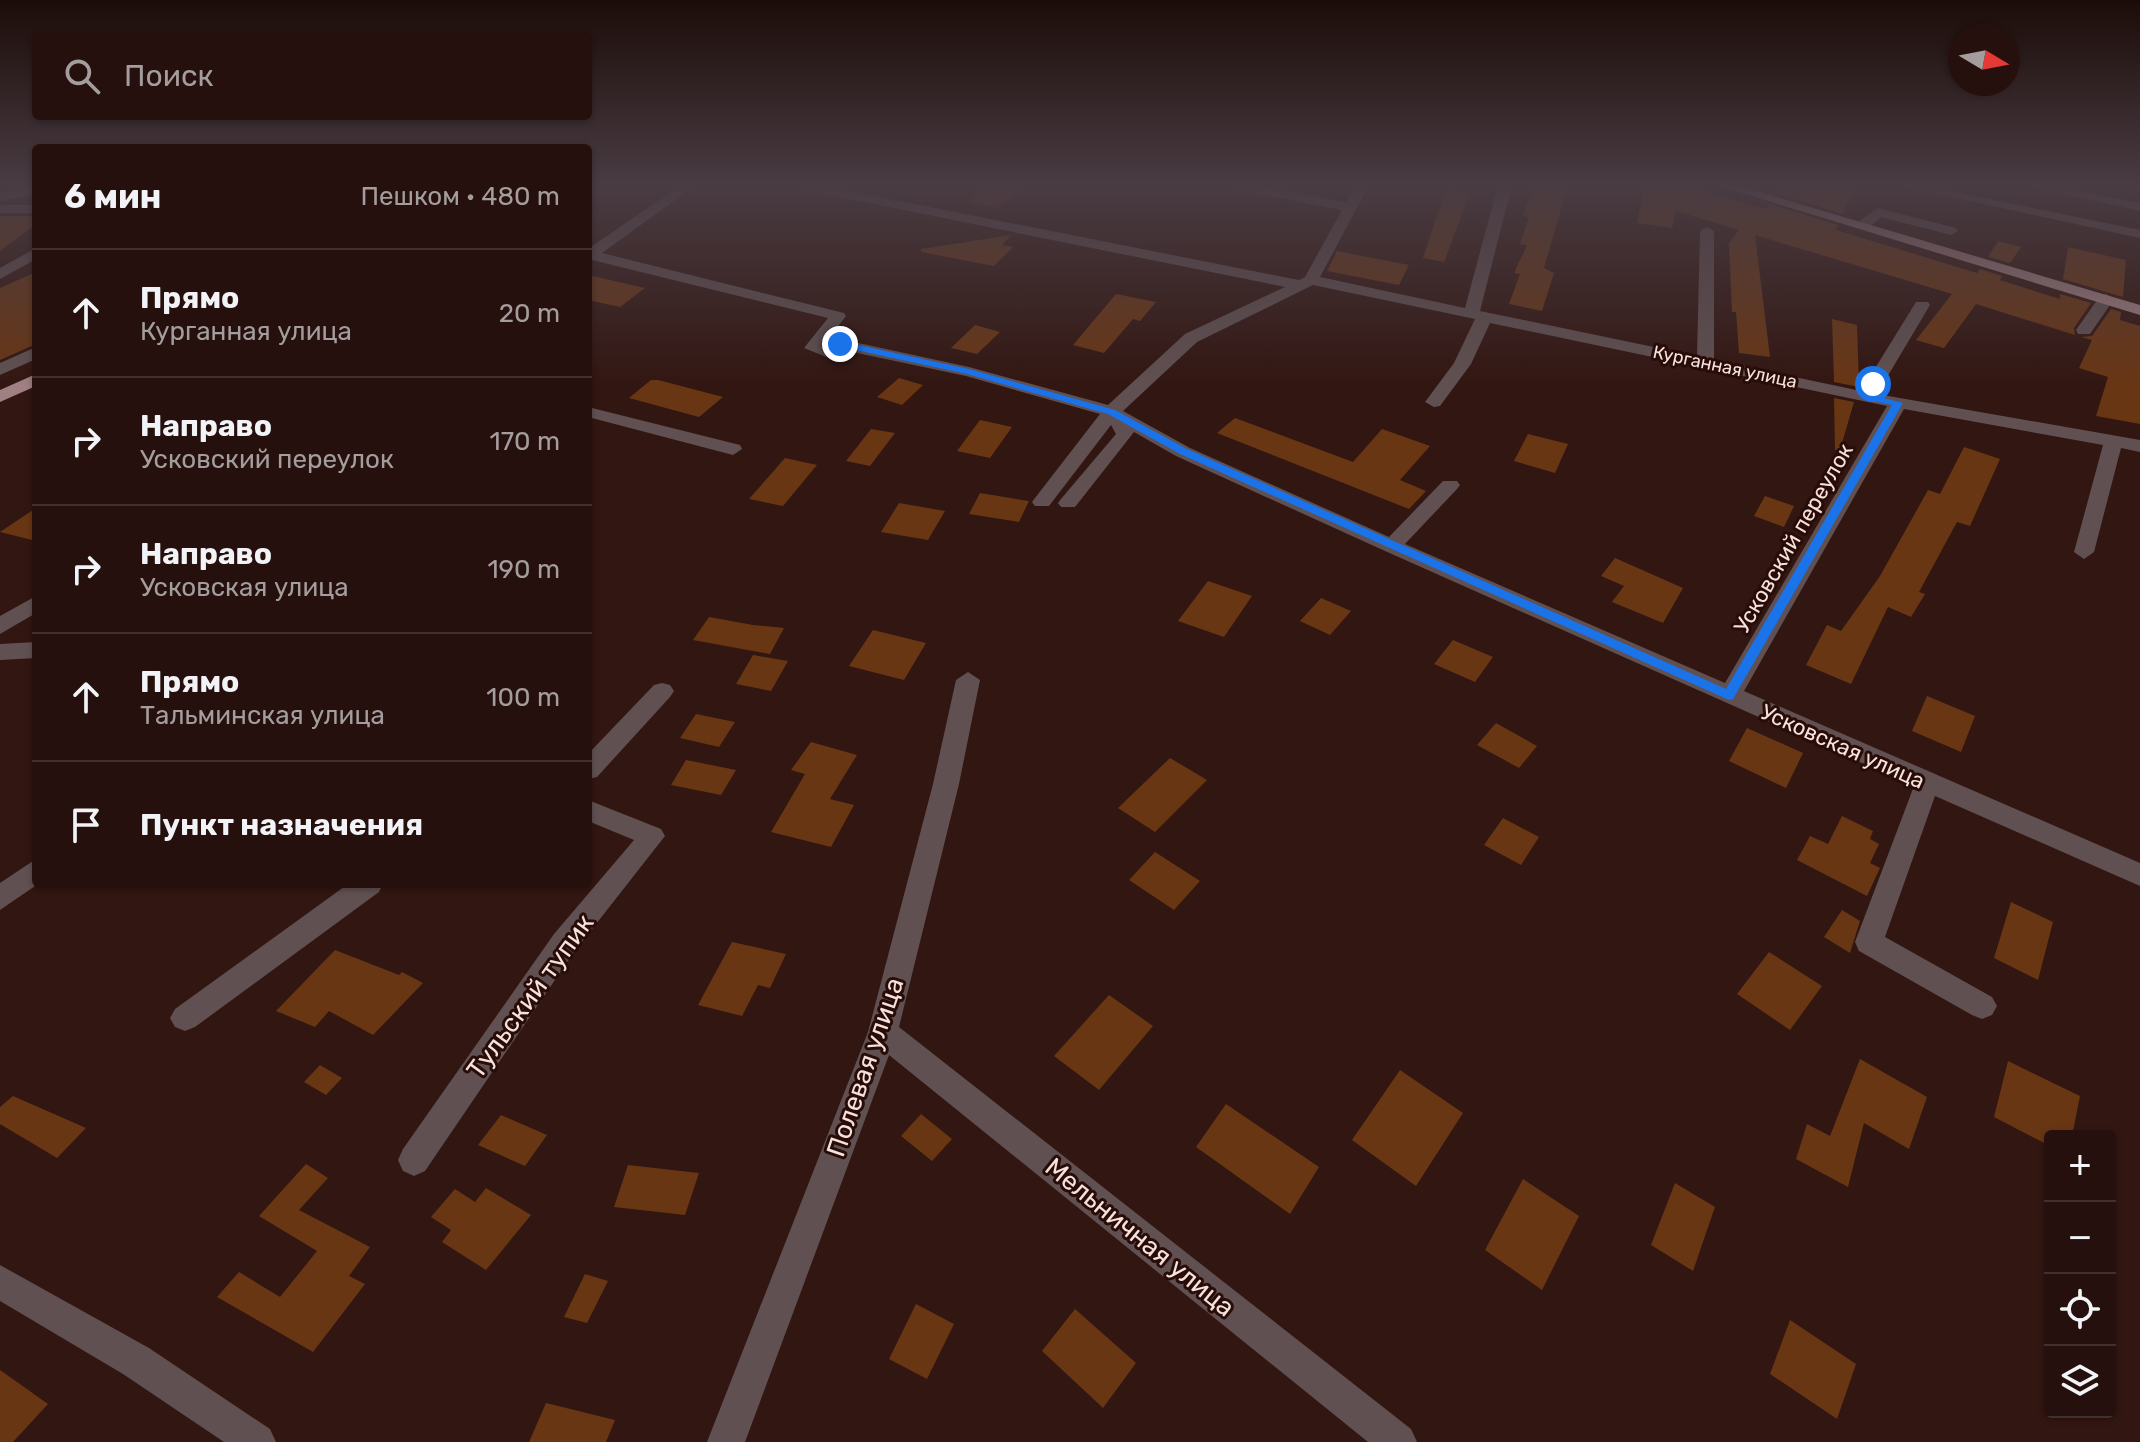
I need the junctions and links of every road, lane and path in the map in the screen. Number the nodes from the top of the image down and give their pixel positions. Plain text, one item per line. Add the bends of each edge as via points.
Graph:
1 (1151, 252) edge
2 (1324, 252) edge
3 (1491, 252) edge
4 (1707, 252) edge
5 (1953, 252) edge
6 (32, 255) edge
7 (592, 255) edge
8 (0, 274) edge
9 (1306, 282) junction
10 (2106, 299) junction
11 (1922, 305) dead end
12 (2140, 310) edge
13 (1477, 316) junction
14 (2084, 330) dead end
15 (32, 354) edge
16 (1705, 363) junction
17 (0, 370) edge
18 (32, 381) edge
19 (0, 397) edge
20 (1866, 397) junction
21 (1434, 402) dead end
22 (1898, 403) junction
23 (1111, 412) junction
24 (592, 413) edge
25 (2113, 441) junction
26 (2140, 446) edge
27 (733, 449) dead end
28 (1450, 485) dead end
29 (1042, 502) dead end
30 (1068, 503) dead end
31 (1392, 546) junction
32 (2084, 552) dead end
33 (32, 606) edge
34 (0, 626) edge
35 (32, 650) edge
36 (0, 652) edge
37 (968, 680) dead end
38 (662, 691) dead end
39 (1729, 696) junction
40 (592, 766) edge
41 (1927, 784) junction
42 (592, 812) edge
43 (32, 873) edge
44 (2140, 875) edge
45 (364, 888) edge
46 (0, 899) edge
47 (1982, 1006) dead end
48 (185, 1018) dead end
49 (883, 1032) junction
50 (414, 1160) dead end
51 (0, 1282) edge
52 (257, 1442) edge
53 (726, 1442) edge
54 (1398, 1442) edge

1 - 9 street, Курганная улица
2 - 9 street
3 - 13 street
4 - 16 street
5 - 10 main road
6 - 8 street
7 - 23 street, Усковская улица via 838,316 812,348 829,353 840,344 869,350
9 - 13 street, Курганная улица
9 - 23 street via 1191,338
10 - 12 main road
10 - 14 street
11 - 20 street
13 - 16 street, Курганная улица
13 - 21 street via 1462,364
15 - 17 street
16 - 20 street, Курганная улица
18 - 19 main road
20 - 22 street, Курганная улица
22 - 25 street, Курганная улица
22 - 39 street, Усковский переулок
23 - 29 street
23 - 30 street via 1126,434
23 - 31 street, Усковская улица via 1183,452
24 - 27 street
25 - 26 street, Курганная улица
25 - 32 street
28 - 31 street
31 - 39 street, Усковская улица
33 - 34 street
35 - 36 street
37 - 49 street, Полевая улица
38 - 40 street
39 - 41 street, Усковская улица
41 - 44 street, Усковская улица
41 - 47 street via 1869,942
42 - 50 street, Тульский тупик via 652,836 564,943
43 - 46 street
45 - 48 street
49 - 53 street, Полевая улица
49 - 54 street, Мельничная улица
51 - 52 street via 136,1361

